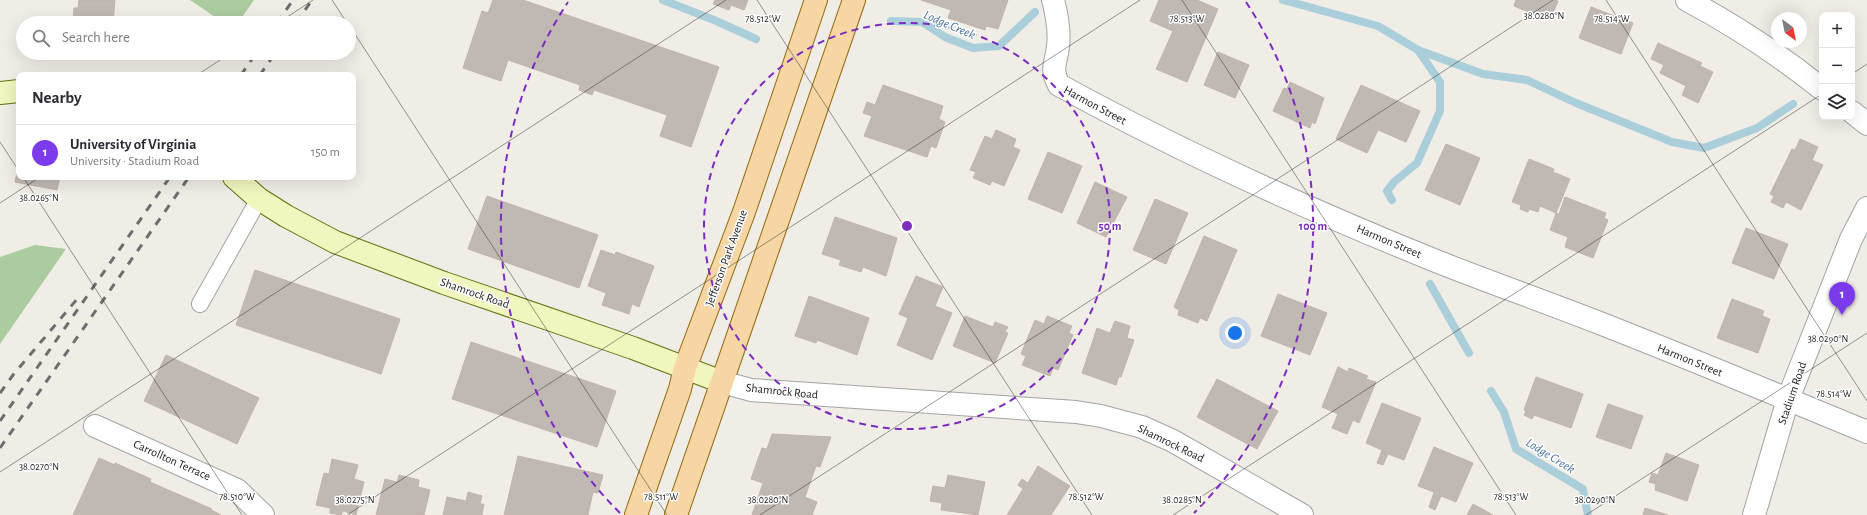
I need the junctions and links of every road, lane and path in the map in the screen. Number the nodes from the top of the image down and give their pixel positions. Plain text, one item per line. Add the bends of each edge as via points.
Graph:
1 (816, 0) edge
2 (854, 0) edge
3 (1053, 0) edge
4 (1687, 0) edge
5 (1819, 86) edge
6 (16, 91) edge
7 (0, 93) edge
8 (1855, 114) edge
9 (1867, 124) edge
10 (237, 180) edge
11 (259, 199) junction
12 (1867, 208) edge
13 (200, 304) dead end
14 (685, 368) junction
15 (722, 382) junction
16 (1788, 399) junction
17 (96, 426) dead end
18 (1867, 432) edge
19 (263, 515) edge
20 (636, 515) edge
21 (676, 515) edge
22 (1302, 515) edge
23 (1754, 515) edge

1 - 14 main road, Jefferson Park Avenue via 744,212
2 - 15 main road
3 - 16 street, Harmon Street via 1059,22 1054,77 1059,85 1117,117 1294,201 1437,261 1598,322
4 - 5 street
6 - 7 street
8 - 9 street
10 - 11 street, Shamrock Road
11 - 13 lane
11 - 14 street, Shamrock Road via 335,242
12 - 16 street, Stadium Road via 1851,239
14 - 15 street, Shamrock Road
14 - 20 main road, Jefferson Park Avenue
15 - 21 main road
15 - 22 street, Shamrock Road via 751,390 1076,412 1101,416 1142,427 1173,441
16 - 18 street, Harmon Street
16 - 23 street, Stadium Road
17 - 19 street, Carrollton Terrace via 237,490

